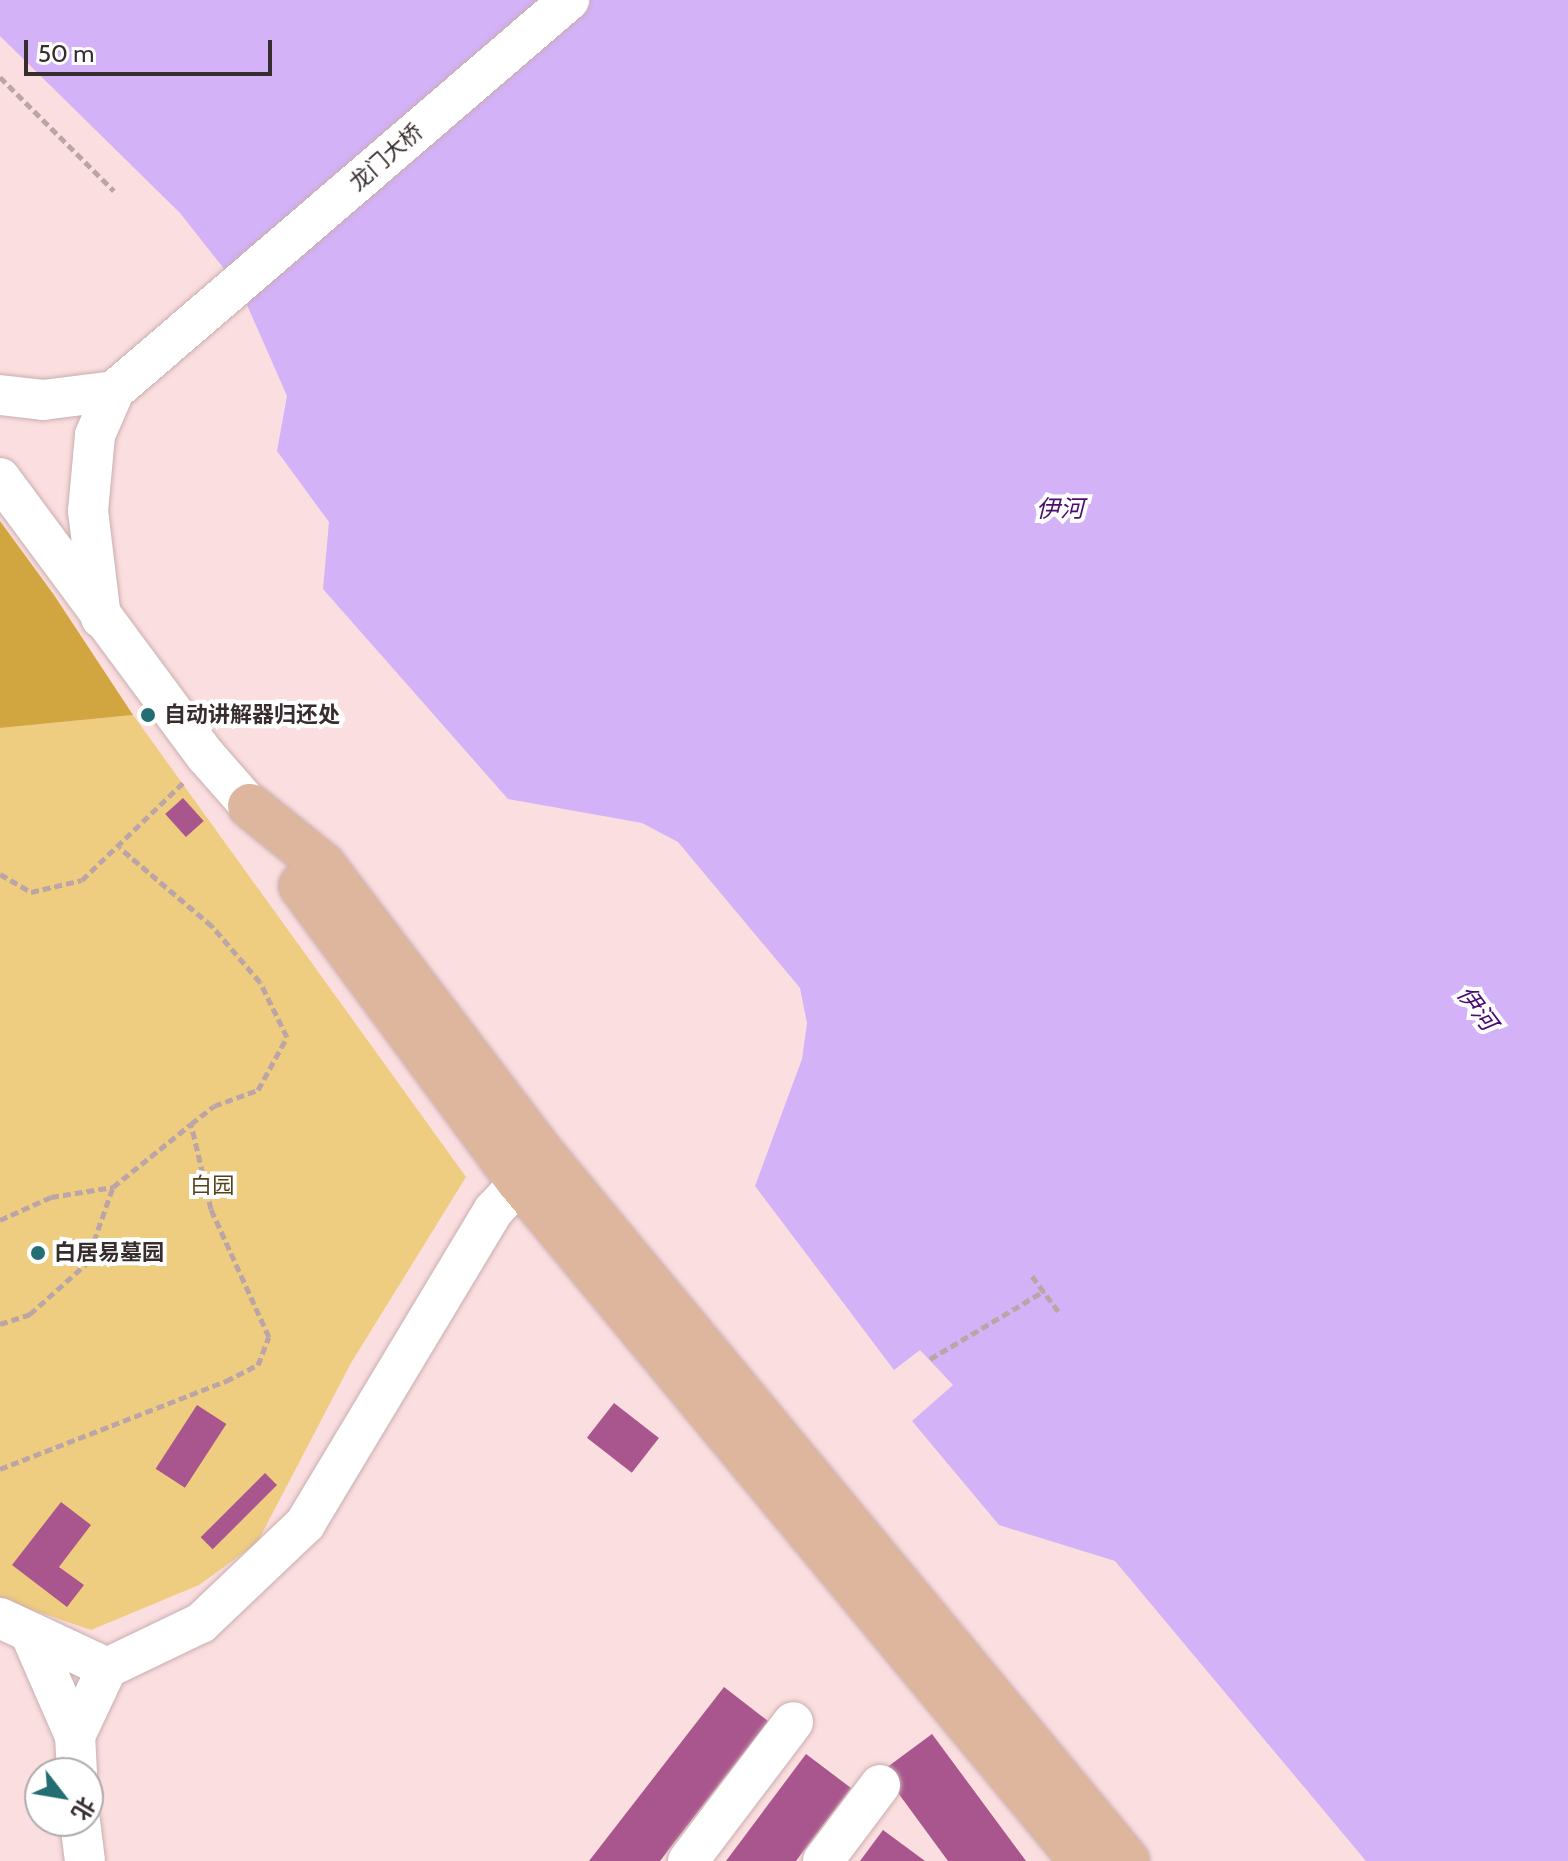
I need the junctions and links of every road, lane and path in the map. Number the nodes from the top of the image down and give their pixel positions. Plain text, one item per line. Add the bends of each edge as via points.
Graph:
1 (569, 0) edge
2 (0, 77) edge
3 (114, 191) dead end
4 (114, 391) junction
5 (0, 395) edge
6 (0, 478) edge
7 (101, 618) junction
8 (206, 756) junction
9 (250, 806) joint
10 (120, 848) junction
11 (0, 874) edge
12 (191, 1124) junction
13 (531, 1168) junction
14 (113, 1187) junction
15 (0, 1220) edge
16 (1032, 1276) dead end
17 (1044, 1291) junction
18 (1058, 1311) dead end
19 (0, 1324) edge
20 (930, 1359) dead end
21 (0, 1469) edge
22 (15, 1626) edge
23 (107, 1668) junction
24 (793, 1722) dead end
25 (76, 1755) edge
26 (880, 1785) dead end
27 (82, 1837) edge
28 (85, 1861) edge
29 (688, 1861) edge
30 (823, 1861) edge
31 (1082, 1861) edge
32 (1127, 1861) edge

1 - 4 street, 龙门大桥
2 - 3 path
4 - 5 street via 43,400
4 - 7 street via 95,435 88,511
6 - 7 street
7 - 8 street
8 - 9 street
8 - 10 path
9 - 13 main road via 323,865
10 - 11 path via 82,880 31,892
10 - 12 path via 212,926 260,982 287,1037 258,1090 214,1106
12 - 14 path
12 - 21 path via 211,1209 269,1337 258,1365
13 - 23 street via 387,1377 305,1524 201,1623
13 - 31 main road
13 - 32 main road
14 - 15 path via 51,1197
14 - 19 path via 86,1264 30,1314
16 - 17 path
17 - 18 path
17 - 20 path
22 - 23 street
22 - 25 street
23 - 25 street
24 - 29 street
26 - 30 street
27 - 28 street

